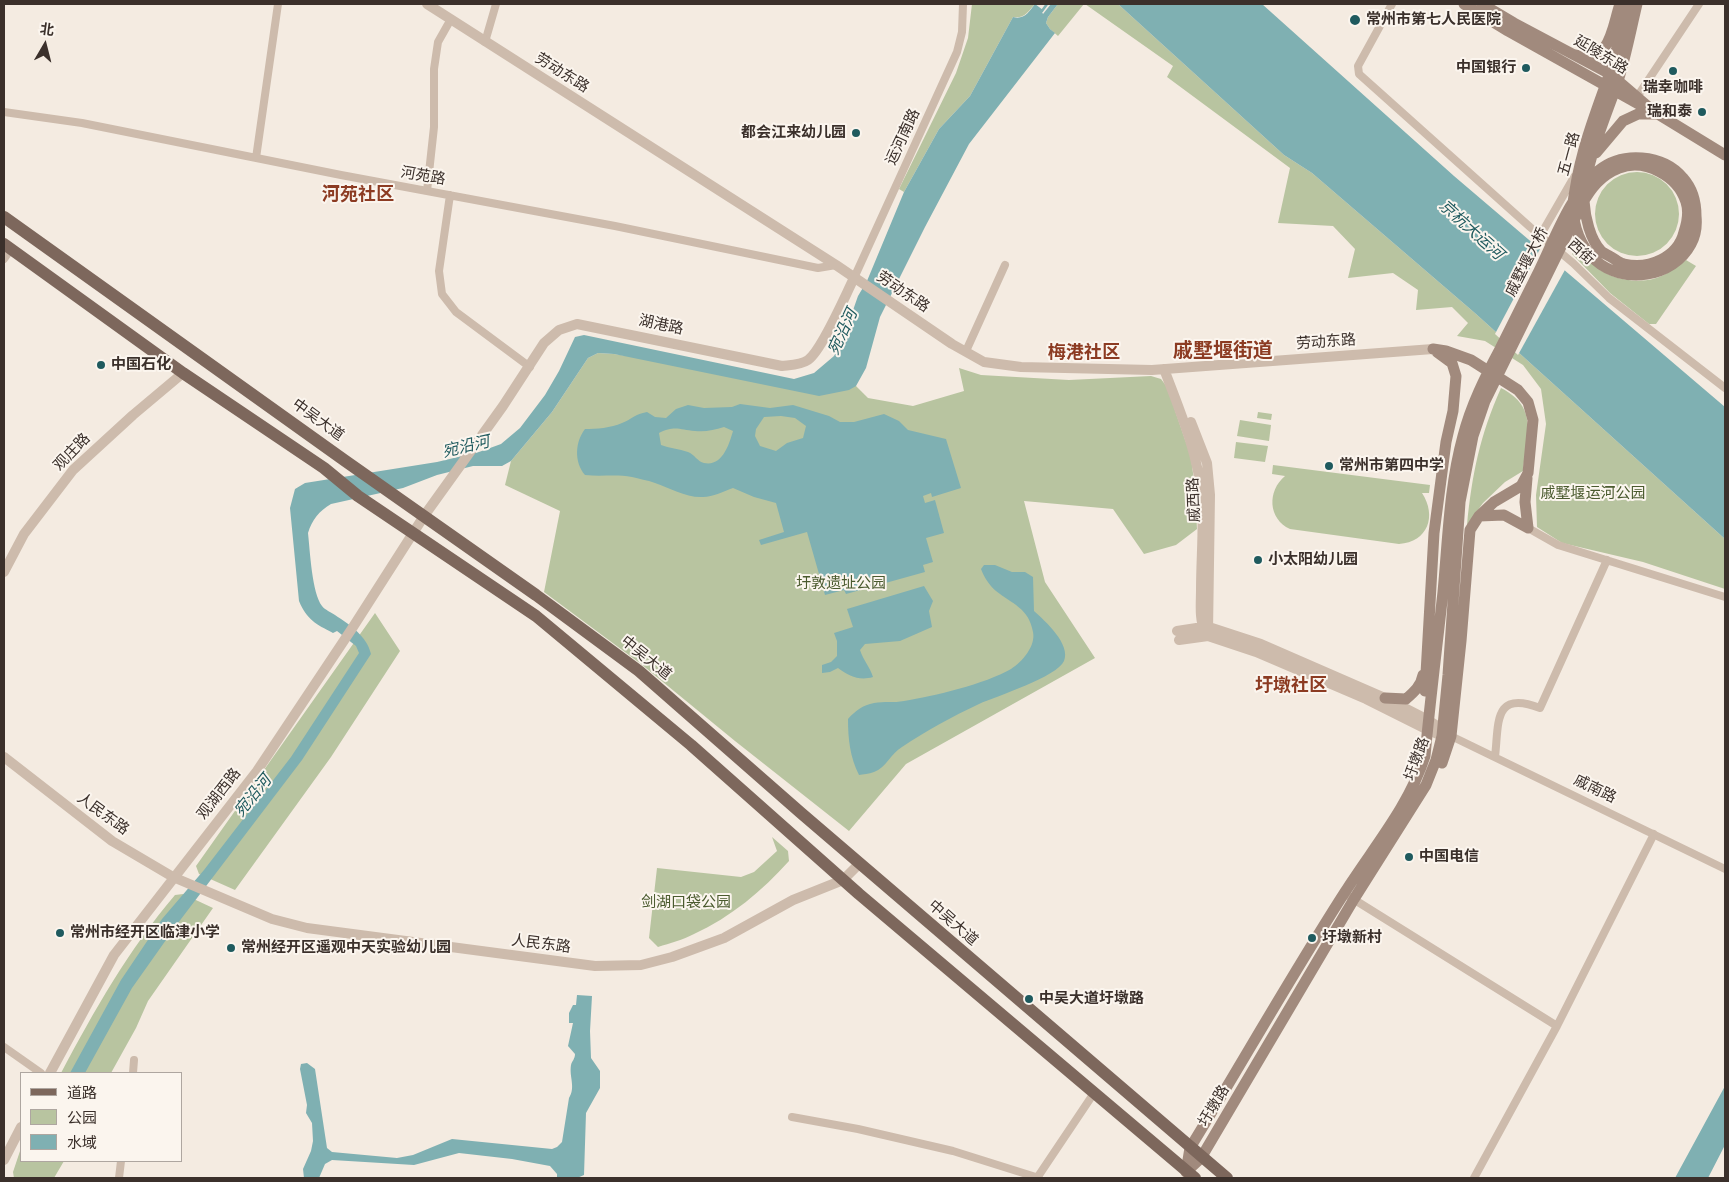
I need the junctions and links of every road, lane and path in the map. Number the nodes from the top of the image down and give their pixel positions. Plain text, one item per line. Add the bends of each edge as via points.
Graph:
1 (278, 4) edge
2 (427, 4) edge
3 (496, 4) edge
4 (964, 4) edge
5 (1392, 4) edge
6 (1464, 4) edge
7 (1482, 4) edge
8 (1620, 4) edge
9 (1628, 4) edge
10 (1637, 4) edge
11 (1699, 4) edge
12 (451, 19) junction
13 (485, 42) junction
14 (1615, 52) junction
15 (1570, 53) junction
16 (1582, 56) junction
17 (1614, 77) junction
18 (1610, 89) junction
19 (1638, 97) junction
20 (4, 112) edge
21 (1656, 112) junction
22 (1725, 155) edge
23 (256, 158) junction
24 (1592, 158) junction
25 (1578, 168) junction
26 (426, 191) junction
27 (450, 195) junction
28 (4, 217) edge
29 (1540, 236) junction
30 (6, 250) edge
31 (836, 265) junction
32 (1005, 265) dead end
33 (1642, 270) junction
34 (858, 280) junction
35 (1433, 349) junction
36 (966, 352) junction
37 (530, 367) junction
38 (1168, 369) junction
39 (183, 373) junction
40 (1725, 388) edge
41 (1528, 472) junction
42 (424, 516) junction
43 (1478, 516) junction
44 (1528, 528) junction
45 (413, 533) junction
46 (1607, 560) junction
47 (4, 572) edge
48 (1449, 591) junction
49 (1725, 597) edge
50 (1441, 606) junction
51 (1207, 630) junction
52 (1178, 636) dead end
53 (1428, 645) junction
54 (1385, 698) junction
55 (1428, 723) junction
56 (1445, 733) junction
57 (1496, 757) junction
58 (4, 758) edge
59 (1654, 834) junction
60 (860, 864) junction
61 (1725, 869) edge
62 (173, 877) junction
63 (842, 880) junction
64 (1349, 896) junction
65 (1557, 1026) junction
66 (4, 1047) edge
67 (134, 1060) dead end
68 (40, 1072) edge
69 (51, 1072) edge
70 (133, 1072) edge
71 (1094, 1094) junction
72 (792, 1117) dead end
73 (20, 1129) edge
74 (1190, 1148) junction
75 (1201, 1158) junction
76 (4, 1160) edge
77 (121, 1162) edge
78 (1188, 1176) edge
79 (118, 1178) edge
80 (1038, 1178) edge
81 (1226, 1178) edge
82 (1474, 1178) edge

1 - 23 street
2 - 12 street, 劳动东路
3 - 13 street
4 - 34 street, 运河南路 via 957,52
5 - 29 street, 西街 via 1358,66 1360,74
6 - 18 main road, 延陵东路
7 - 15 main road, 延陵东路
8 - 16 main road via 1604,50
9 - 14 main road, 五一路
10 - 17 main road, 五一路
11 - 19 street
12 - 13 street, 劳动东路
12 - 26 street via 438,42 434,69 434,127
13 - 31 street, 劳动东路
14 - 16 main road via 1604,59
14 - 17 main road, 五一路
15 - 16 main road
15 - 17 main road, 延陵东路
17 - 18 main road, 五一路
17 - 19 main road, 延陵东路
18 - 21 main road, 延陵东路
18 - 24 main road, 五一路
18 - 25 main road, 五一路
19 - 21 main road, 延陵东路
20 - 23 street, 河苑路 via 82,123
21 - 22 main road, 延陵东路
21 - 24 main road via 1638,114 1623,121
23 - 26 street, 河苑路
24 - 33 main road, 五一路 via 1584,200 1593,238 1602,252
25 - 29 street
25 - 33 main road, 五一路 via 1573,206 1577,234 1592,258 1620,274
26 - 27 street, 河苑路
27 - 31 street, 河苑路 via 818,268
27 - 37 street via 439,271 442,294 456,312
28 - 42 main road, 中吴大道
29 - 40 street, 西街 via 1573,262 1609,298
30 - 39 main road
31 - 34 street, 劳动东路
32 - 36 street
33 - 48 main road, 戚墅堰大桥 via 1668,257 1680,243 1687,215 1686,203 1670,177 1638,165 1620,167 1591,188 1485,401 1473,436 1460,502
34 - 36 street, 劳动东路
34 - 37 street, 湖港路 via 817,350 807,360 796,364 782,366 577,324 559,330 544,343
35 - 38 street, 劳动东路
35 - 41 main road via 1471,360 1518,390 1528,402 1533,420
35 - 53 main road via 1452,363 1456,376 1434,533
36 - 38 street, 劳动东路 via 984,362 1021,367
37 - 42 street, 湖港路
38 - 51 street, 戚西路 via 1198,465 1202,498 1201,606
39 - 45 main road via 324,468 358,496
39 - 47 street, 观庄路 via 73,470 24,534
41 - 43 main road via 1521,486
41 - 44 main road via 1525,502
42 - 45 street
42 - 60 main road, 中吴大道 via 639,671
43 - 44 main road via 1504,515
43 - 56 main road via 1470,530 1461,641
44 - 46 street via 1558,545
45 - 62 street, 观湖西路 via 257,771
45 - 63 main road via 536,616 691,745
46 - 49 street
46 - 57 street via 1540,708 1524,702 1508,704 1500,712
48 - 50 main road, 圩墩路
48 - 56 main road, 圩墩路
50 - 53 main road
50 - 55 main road, 圩墩路
51 - 52 street, 戚南路
51 - 54 street, 戚南路 via 1261,644
51 - 55 street, 戚南路
53 - 54 main road via 1422,680 1417,689 1406,699
53 - 55 main road via 1425,696
54 - 55 street, 戚南路
55 - 56 street, 戚南路
55 - 64 main road, 圩墩路 via 1425,756 1416,782
56 - 57 street, 戚南路
56 - 64 main road, 圩墩路 via 1439,772
57 - 59 street, 戚南路
58 - 62 street, 人民东路 via 112,841
59 - 61 street, 戚南路
59 - 65 street
60 - 63 street, 人民东路
60 - 74 main road, 中吴大道
62 - 63 street, 人民东路 via 272,918 307,928 595,966 641,966 672,957 724,938 793,900
62 - 69 street, 观湖西路 via 114,955
63 - 71 main road
64 - 65 street
64 - 74 main road, 圩墩路
64 - 75 main road, 圩墩路
65 - 82 street
66 - 68 street
67 - 70 street
71 - 78 main road
71 - 80 street
72 - 80 street via 953,1150
73 - 76 street
74 - 75 main road, 中吴大道
74 - 78 main road, 圩墩路
75 - 78 main road, 圩墩路
75 - 81 main road, 中吴大道
77 - 79 street

